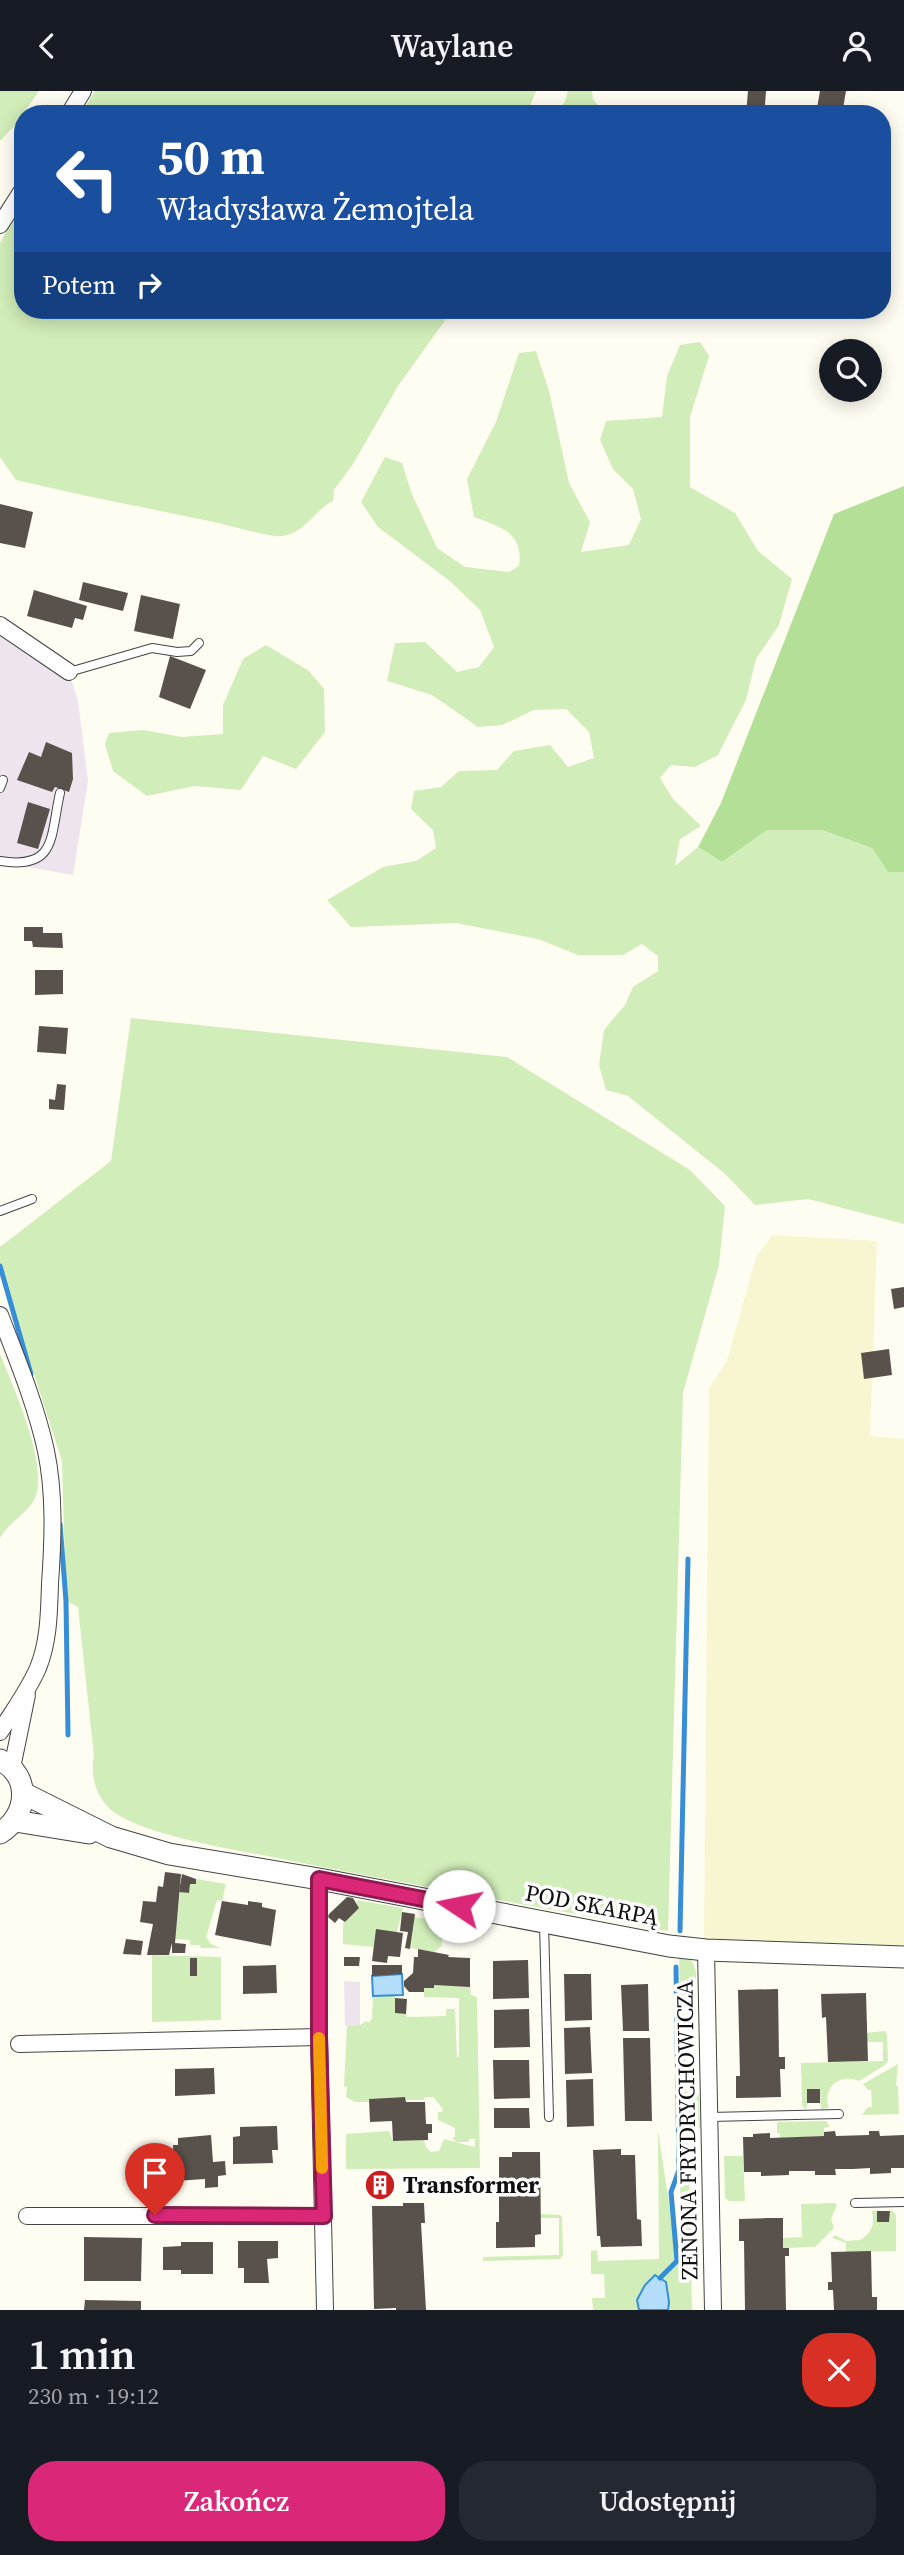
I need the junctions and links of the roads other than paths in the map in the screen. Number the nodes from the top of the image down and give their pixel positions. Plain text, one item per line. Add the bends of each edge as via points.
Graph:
1 (14, 202) edge
2 (0, 225) edge
3 (0, 625) edge
4 (199, 643) dead end
5 (69, 672) joint
6 (60, 793) dead end
7 (0, 861) edge
8 (32, 1199) dead end
9 (0, 1211) edge
10 (0, 1315) edge
11 (29, 1686) junction
12 (0, 1732) edge
13 (6, 1764) edge
14 (23, 1793) junction
15 (7, 1827) edge
16 (111, 1837) junction
17 (319, 1879) junction
18 (544, 1923) junction
19 (706, 1950) junction
20 (904, 1957) edge
21 (319, 2037) junction
22 (19, 2044) dead end
23 (839, 2115) dead end
24 (549, 2117) dead end
25 (710, 2117) junction
26 (904, 2202) edge
27 (855, 2203) dead end
28 (27, 2216) dead end
29 (324, 2216) junction
30 (325, 2310) edge
31 (713, 2310) edge

1 - 2 street
3 - 5 street
4 - 5 lane via 191,651 152,648
6 - 7 lane via 47,849 40,858 29,863
8 - 9 lane
10 - 11 street via 42,1433 52,1498 48,1629
11 - 12 street
11 - 13 street
13 - 14 street via 21,1781
14 - 15 street via 23,1805
14 - 16 street, POD SKARPĄ
15 - 16 street, POD SKARPĄ
16 - 17 street, POD SKARPĄ via 169,1854
17 - 18 street, POD SKARPĄ
17 - 21 street
18 - 19 street, POD SKARPĄ
18 - 24 lane
19 - 20 street, POD SKARPĄ
19 - 25 street, ZENONA FRYDRYCHOWICZA
21 - 22 street
21 - 29 street
23 - 25 lane
25 - 31 street, ZENONA FRYDRYCHOWICZA
26 - 27 lane
28 - 29 street
29 - 30 street

